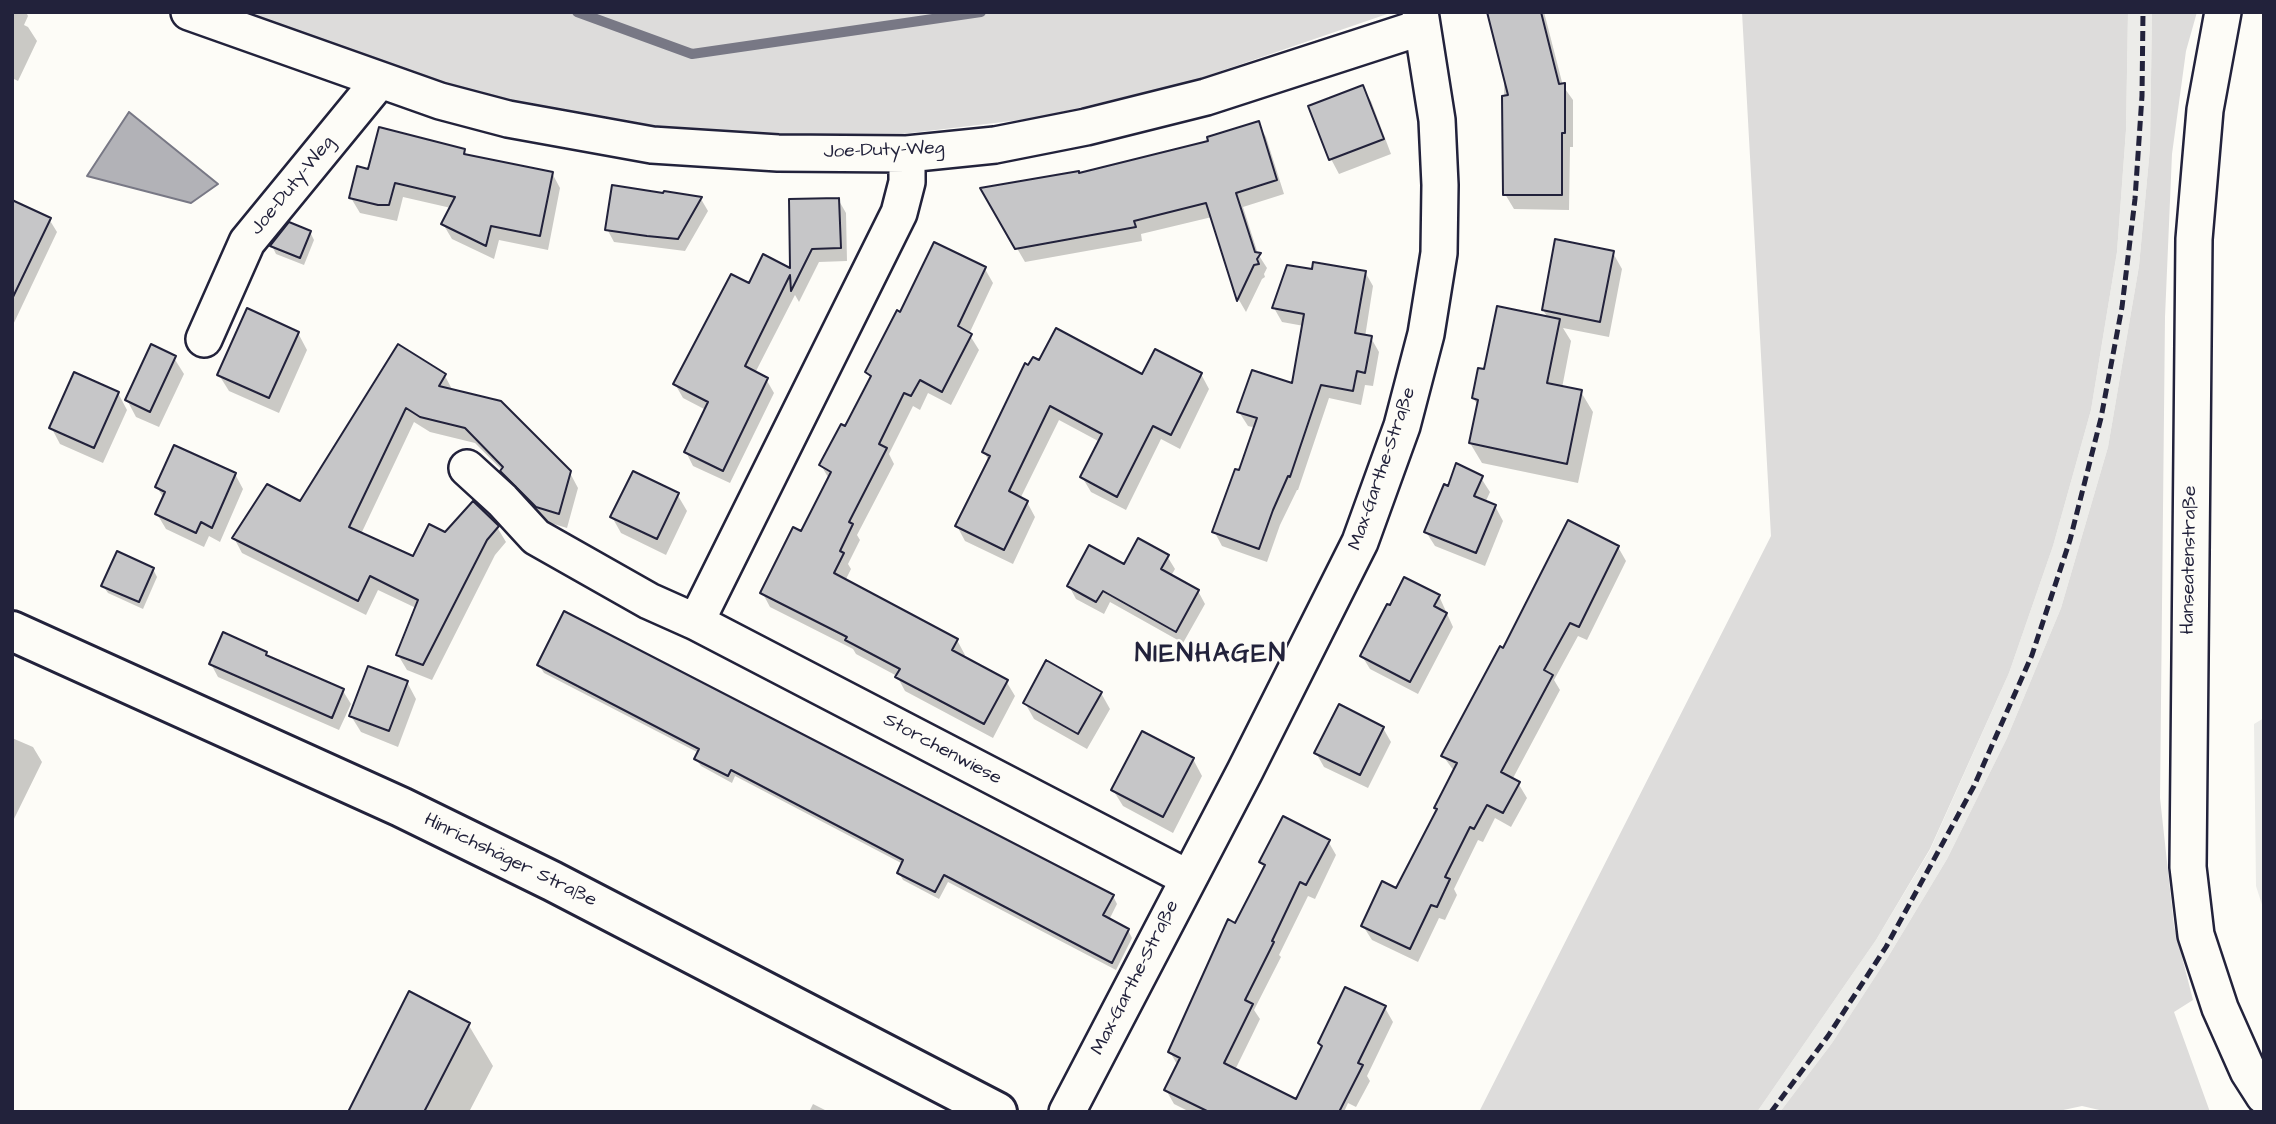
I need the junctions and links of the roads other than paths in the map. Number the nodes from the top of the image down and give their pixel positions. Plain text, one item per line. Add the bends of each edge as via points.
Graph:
1 (188, 12) edge
2 (2223, 12) edge
3 (1421, 19) edge
4 (379, 81) junction
5 (907, 154) junction
6 (204, 339) dead end
7 (467, 468) dead end
8 (696, 622) junction
9 (12, 631) edge
10 (1188, 878) junction
11 (2264, 1096) edge
12 (997, 1112) edge
13 (1067, 1112) edge

1 - 4 street, Joe-Duty-Weg
2 - 11 street, Hanseatenstraße via 2205,110 2194,239 2188,867 2196,935 2220,1008
3 - 5 street, Joe-Duty-Weg via 1206,97 995,145
3 - 10 street, Max-Garthe-Straße via 1437,120 1439,253 1426,334 1402,426 1360,542
4 - 5 street, Joe-Duty-Weg via 508,119 652,145 778,153
4 - 6 street, Joe-Duty-Weg via 247,242
5 - 8 street via 907,182 899,213
7 - 8 street, Storchenwiese via 536,537 649,601
8 - 10 street, Storchenwiese
9 - 12 main road, Hinrichshäger Straße via 426,819
10 - 13 street, Max-Garthe-Straße

